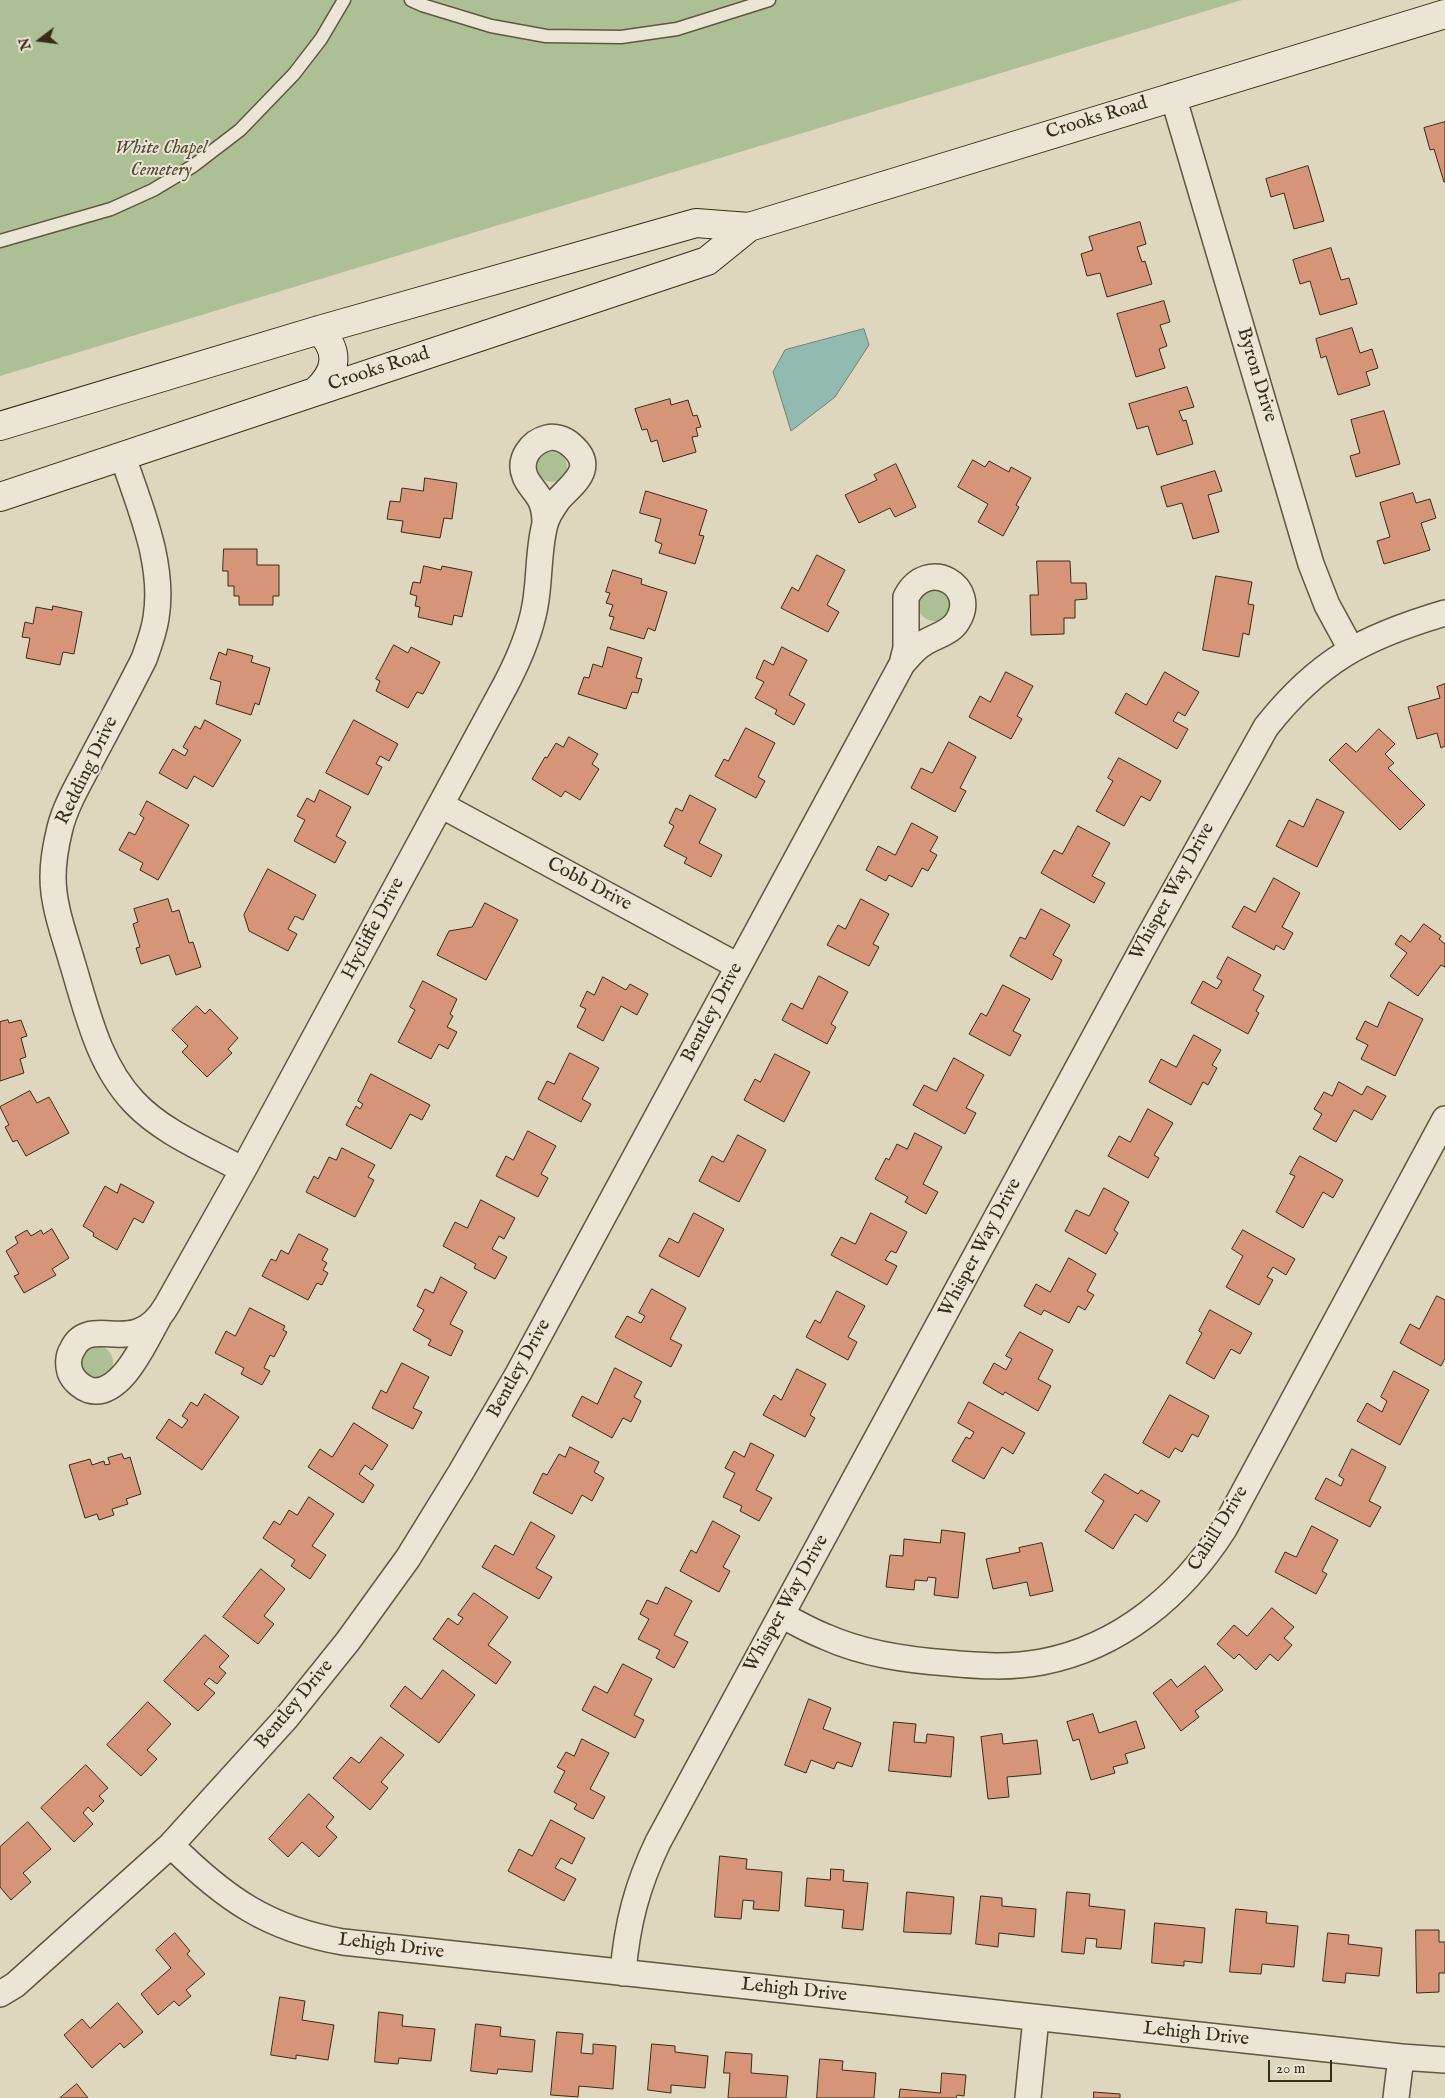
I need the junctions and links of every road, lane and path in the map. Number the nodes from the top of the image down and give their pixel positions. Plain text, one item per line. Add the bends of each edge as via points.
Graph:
1 (344, 0) edge
2 (411, 0) edge
3 (769, 0) edge
4 (1445, 14) edge
5 (1173, 96) junction
6 (749, 228) junction
7 (0, 242) edge
8 (319, 330) junction
9 (317, 390) junction
10 (0, 426) edge
11 (123, 457) junction
12 (0, 498) edge
13 (546, 523) dead end
14 (1445, 612) edge
15 (1351, 649) junction
16 (902, 664) dead end
17 (441, 804) junction
18 (738, 966) junction
19 (1445, 1119) edge
20 (243, 1170) junction
21 (158, 1319) dead end
22 (782, 1615) junction
23 (171, 1845) junction
24 (622, 1973) junction
25 (8, 1990) edge
26 (0, 2015) edge
27 (1036, 2018) junction
28 (1401, 2057) junction
29 (1445, 2060) edge
30 (1028, 2098) edge
31 (1396, 2098) edge

1 - 7 lane via 321,39 294,74 240,130 193,166 153,190 111,208
2 - 3 lane via 491,26 546,36 621,37 676,29
4 - 5 main road, Crooks Road
5 - 6 main road, Crooks Road
5 - 15 street, Byron Drive via 1311,564 1327,605
6 - 8 main road, Crooks Road via 696,223
6 - 9 main road, Crooks Road via 706,261
8 - 9 main road via 334,354 331,374
8 - 10 main road, Crooks Road
9 - 11 main road, Crooks Road
11 - 12 main road, Crooks Road
11 - 20 street, Redding Drive via 154,556 157,617 144,659 60,826 53,877 55,895 60,922 94,1032 109,1068 121,1086 158,1122
13 - 17 street, Hycliffe Drive via 535,607 528,634 506,684
14 - 15 street, Whisper Way Drive via 1390,630
15 - 22 street, Whisper Way Drive via 1309,679 1284,703 1250,753
16 - 18 street, Bentley Drive
17 - 18 street, Cobb Drive
17 - 20 street, Hycliffe Drive
18 - 23 street, Bentley Drive via 518,1374 408,1558 287,1717
19 - 22 street, Cahill Drive via 1224,1529 1189,1577 1169,1598 1140,1620 1076,1652 1042,1662 973,1666 879,1654 826,1638
20 - 21 street, Hycliffe Drive
22 - 24 street, Whisper Way Drive via 646,1867 630,1919
23 - 24 street, Lehigh Drive via 220,1891 256,1913 303,1933 375,1946
23 - 25 street, Bentley Drive
24 - 27 street, Lehigh Drive
25 - 26 street, Bentley Drive
27 - 28 street, Lehigh Drive
27 - 30 street
28 - 29 street, Lehigh Drive
28 - 31 street

